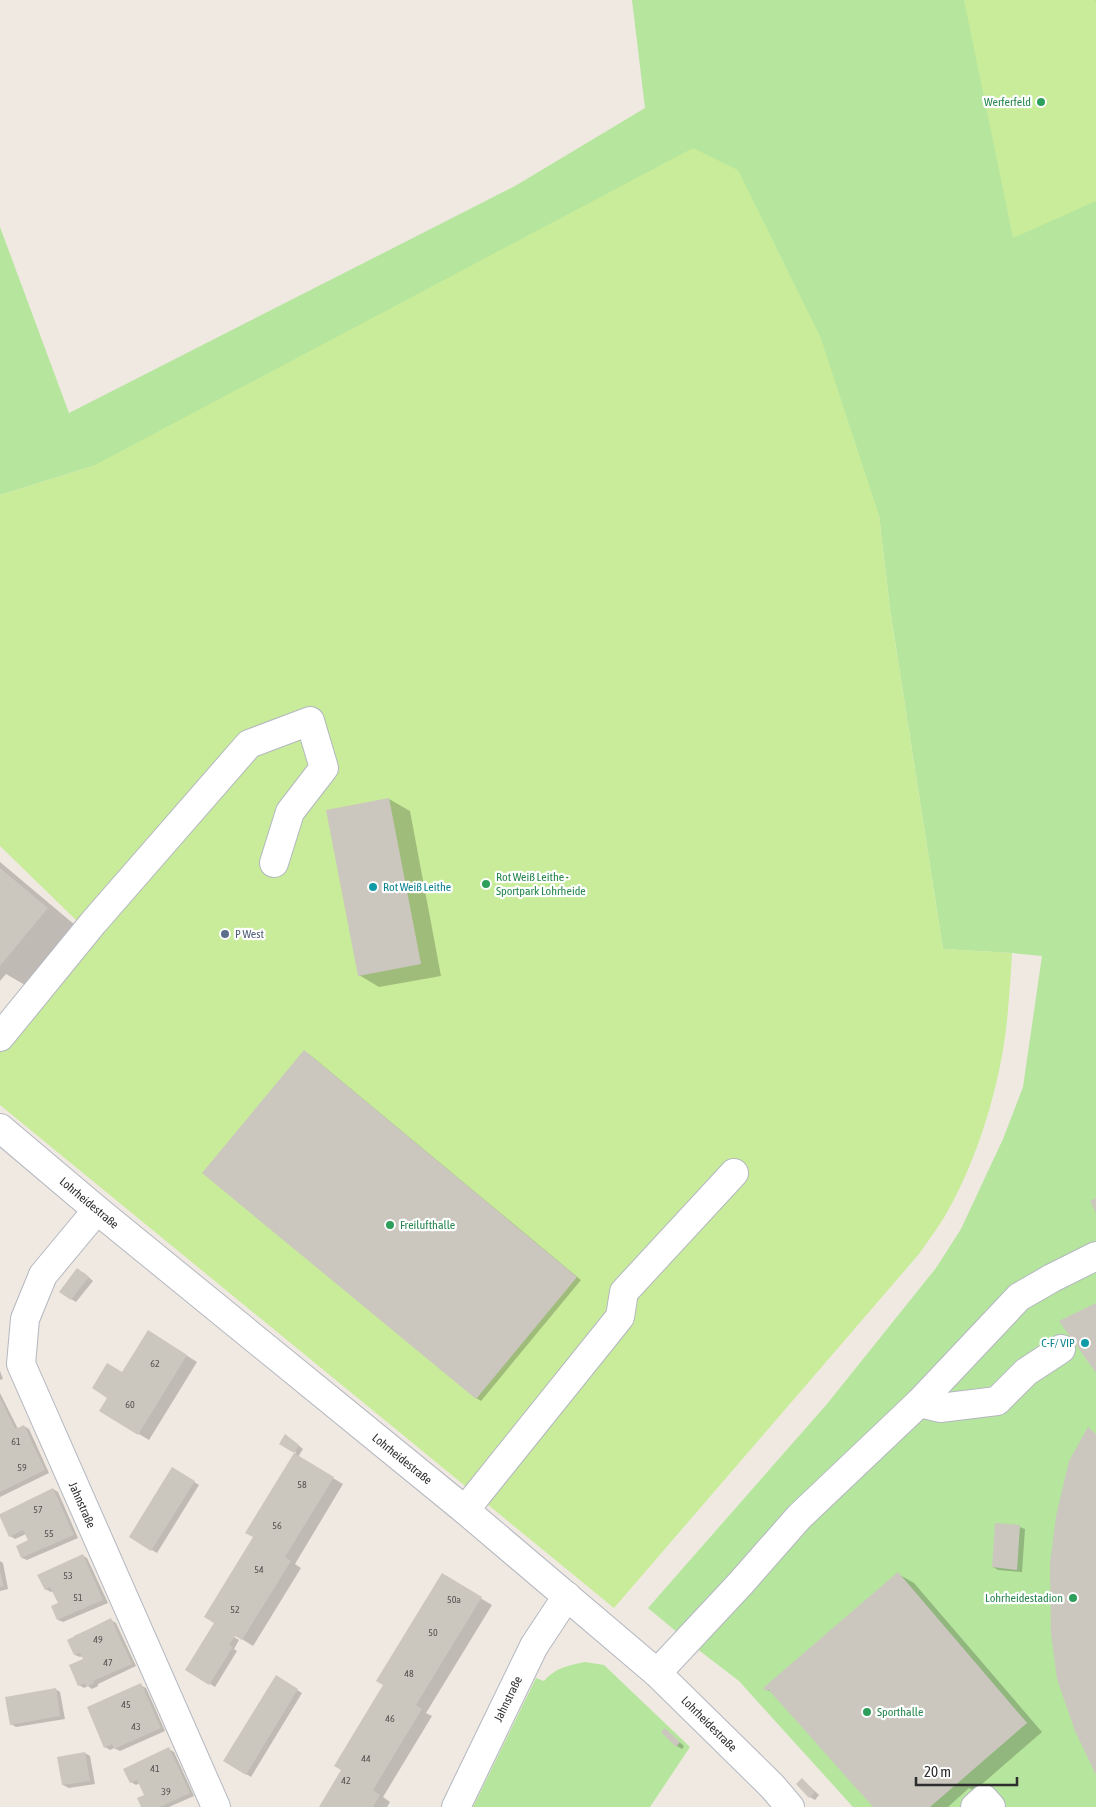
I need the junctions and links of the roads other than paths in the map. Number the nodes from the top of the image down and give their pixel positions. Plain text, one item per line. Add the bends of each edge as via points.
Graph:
1 (274, 863) dead end
2 (0, 1036) edge
3 (0, 1128) edge
4 (734, 1173) dead end
5 (97, 1210) junction
6 (1096, 1256) edge
7 (1061, 1349) dead end
8 (919, 1403) junction
9 (464, 1510) junction
10 (567, 1596) junction
11 (657, 1673) junction
12 (216, 1807) edge
13 (456, 1807) edge
14 (790, 1807) edge
15 (975, 1807) edge
16 (991, 1807) edge

1 - 2 street via 290,812 324,768 310,721 250,744 93,923
3 - 5 street, Lohrheidestraße
4 - 9 street via 624,1292 620,1317
5 - 9 street, Lohrheidestraße
5 - 12 street, Jahnstraße via 43,1275 25,1319 21,1364
6 - 8 street via 1020,1297
7 - 8 street via 1026,1372 997,1401 940,1408
8 - 11 street via 799,1517
9 - 10 street, Lohrheidestraße
10 - 11 street, Lohrheidestraße
10 - 13 street, Jahnstraße via 534,1646
11 - 14 street, Lohrheidestraße
15 - 16 street via 984,1799

